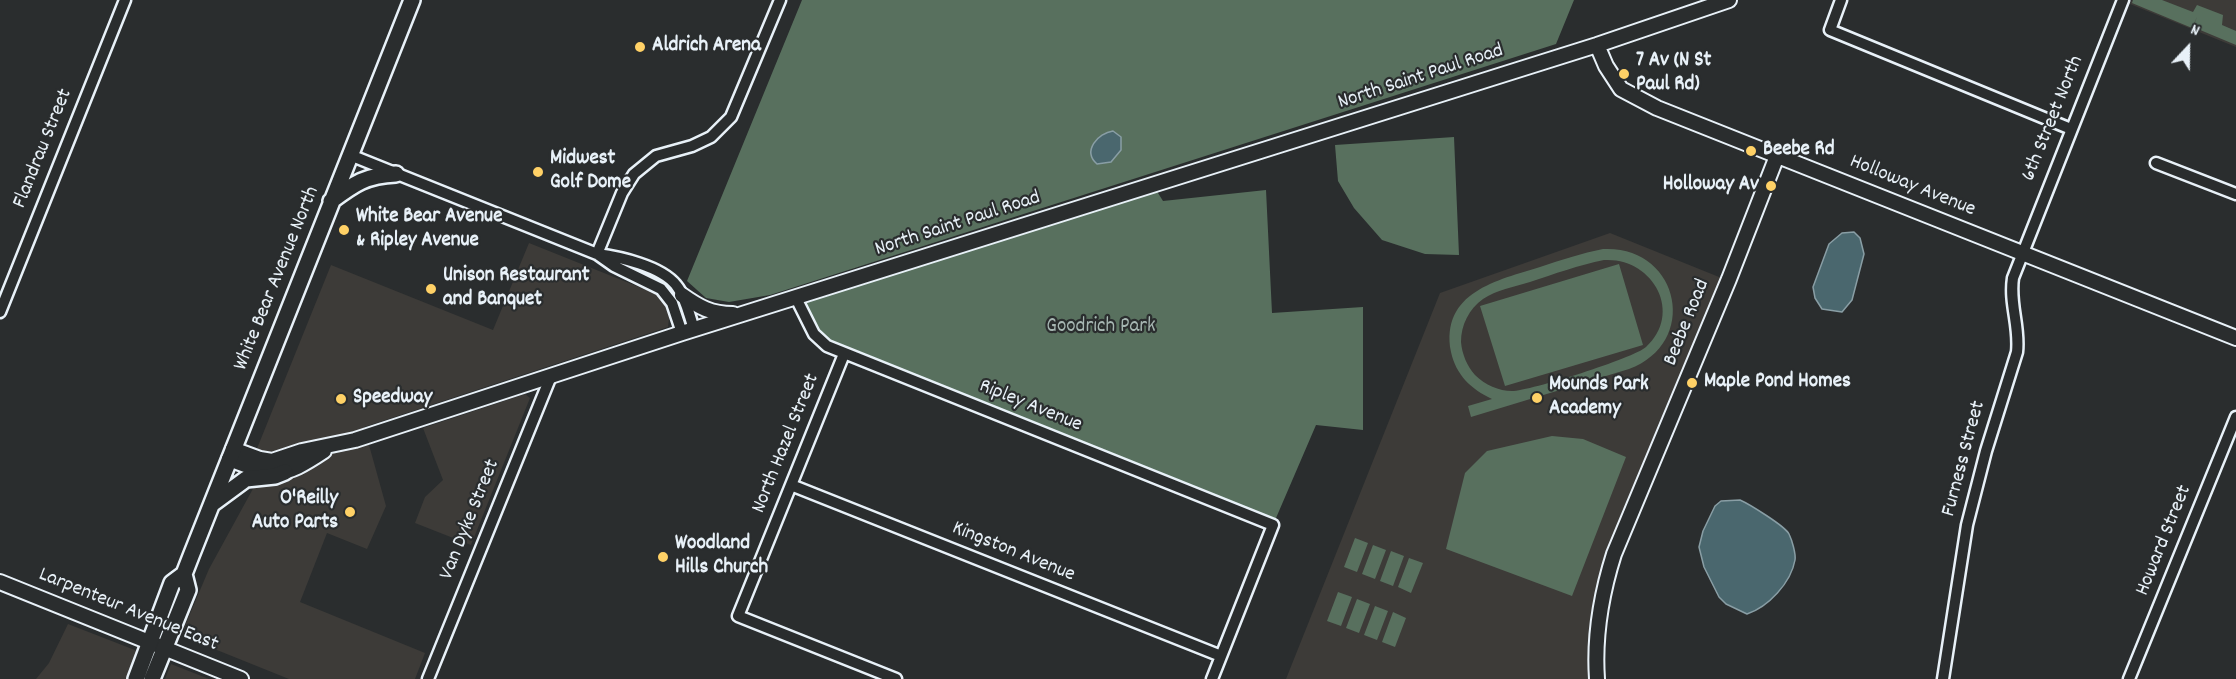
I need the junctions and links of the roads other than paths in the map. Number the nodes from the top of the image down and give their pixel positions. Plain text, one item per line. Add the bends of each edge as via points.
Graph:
1 (125, 0) edge
2 (412, 0) edge
3 (780, 0) edge
4 (1729, 0) edge
5 (1841, 0) edge
6 (2123, 0) edge
7 (1597, 45) junction
8 (2071, 129) junction
9 (350, 155) junction
10 (1777, 156) junction
11 (2156, 163) dead end
12 (396, 174) junction
13 (2236, 194) edge
14 (331, 201) junction
15 (2021, 253) junction
16 (597, 254) junction
17 (682, 295) junction
18 (795, 298) junction
19 (0, 312) edge
20 (744, 314) junction
21 (688, 331) junction
22 (2236, 338) edge
23 (844, 354) junction
24 (551, 376) junction
25 (2236, 417) edge
26 (331, 446) junction
27 (231, 454) junction
28 (285, 472) junction
29 (791, 485) junction
30 (212, 504) junction
31 (0, 582) edge
32 (157, 646) junction
33 (1221, 656) junction
34 (136, 679) edge
35 (152, 679) edge
36 (241, 679) edge
37 (428, 679) edge
38 (896, 679) edge
39 (1212, 679) edge
40 (1597, 679) edge
41 (1943, 679) edge
42 (2129, 679) edge

1 - 19 street, Flandrau Street
2 - 9 main road, White Bear Avenue North
3 - 16 street via 731,117 703,141 661,154 634,174
4 - 7 street, North Saint Paul Road
5 - 8 street via 1830,30
6 - 8 street, 6th Street North
7 - 10 street, Holloway Avenue via 1621,89
7 - 18 street, North Saint Paul Road
8 - 15 street, 6th Street North
9 - 12 street
9 - 14 main road, White Bear Avenue North
10 - 15 street, Holloway Avenue
10 - 40 street, Beebe Road via 1614,554 1598,625
11 - 13 street
12 - 14 main road via 364,179
12 - 16 street
14 - 27 main road, White Bear Avenue North
15 - 22 street, Holloway Avenue
15 - 41 street, Furness Street via 2010,296 2019,336 2017,352 1967,525
16 - 17 street via 618,257 658,272 674,282
16 - 21 street via 656,285 666,294
17 - 20 street via 699,308 718,314
17 - 21 street
18 - 20 street, North Saint Paul Road
18 - 23 street, Ripley Avenue via 814,334
20 - 21 street, North Saint Paul Road
21 - 24 street, North Saint Paul Road
23 - 29 street, North Hazel Street
23 - 33 street, Ripley Avenue via 1273,525
24 - 26 street, North Saint Paul Road
24 - 37 street, Van Dyke Street
25 - 42 street, Howard Street
26 - 27 street, North Saint Paul Road via 272,461
26 - 28 street, North Saint Paul Road
27 - 28 street via 263,472
27 - 30 main road, White Bear Avenue North
28 - 30 main road via 246,479
29 - 33 street, Kingston Avenue
29 - 38 street, North Hazel Street via 738,616
30 - 32 main road, White Bear Avenue North via 184,574 172,583
31 - 32 street, Larpenteur Avenue East
32 - 34 main road, White Bear Avenue North
32 - 35 main road, White Bear Avenue North
32 - 36 street, Larpenteur Avenue East
33 - 39 street

